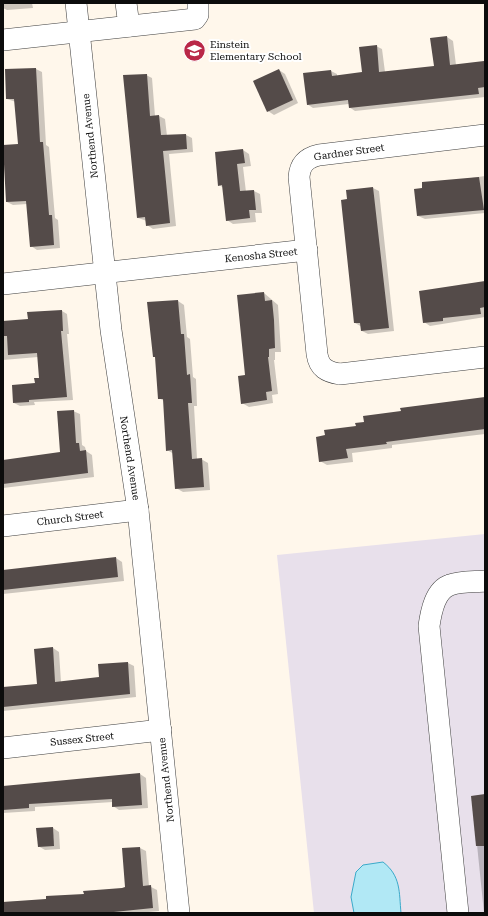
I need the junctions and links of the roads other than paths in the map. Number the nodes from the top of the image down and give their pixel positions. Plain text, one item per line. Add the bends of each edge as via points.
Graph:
1 (76, 3) edge
2 (126, 3) edge
3 (198, 3) edge
4 (129, 26) junction
5 (79, 32) junction
6 (3, 40) edge
7 (485, 135) edge
8 (307, 250) junction
9 (105, 272) junction
10 (3, 284) edge
11 (485, 357) edge
12 (138, 510) junction
13 (3, 526) edge
14 (485, 581) edge
15 (161, 730) junction
16 (3, 748) edge
17 (179, 913) edge
18 (458, 913) edge

1 - 5 street, Northend Avenue
2 - 4 street
3 - 4 street via 198,15 195,19
4 - 5 street
5 - 6 street
5 - 9 street, Northend Avenue
7 - 8 street, Gardner Street via 319,155 306,160 299,170 299,177
8 - 9 street, Kenosha Street
8 - 11 street, Kenosha Street via 317,354 324,370 340,374
9 - 10 street, Kenosha Street
9 - 12 street, Northend Avenue via 116,369
12 - 13 street, Church Street
12 - 15 street, Northend Avenue
14 - 18 street via 449,585 432,608 429,626
15 - 16 street, Sussex Street
15 - 17 street, Northend Avenue

